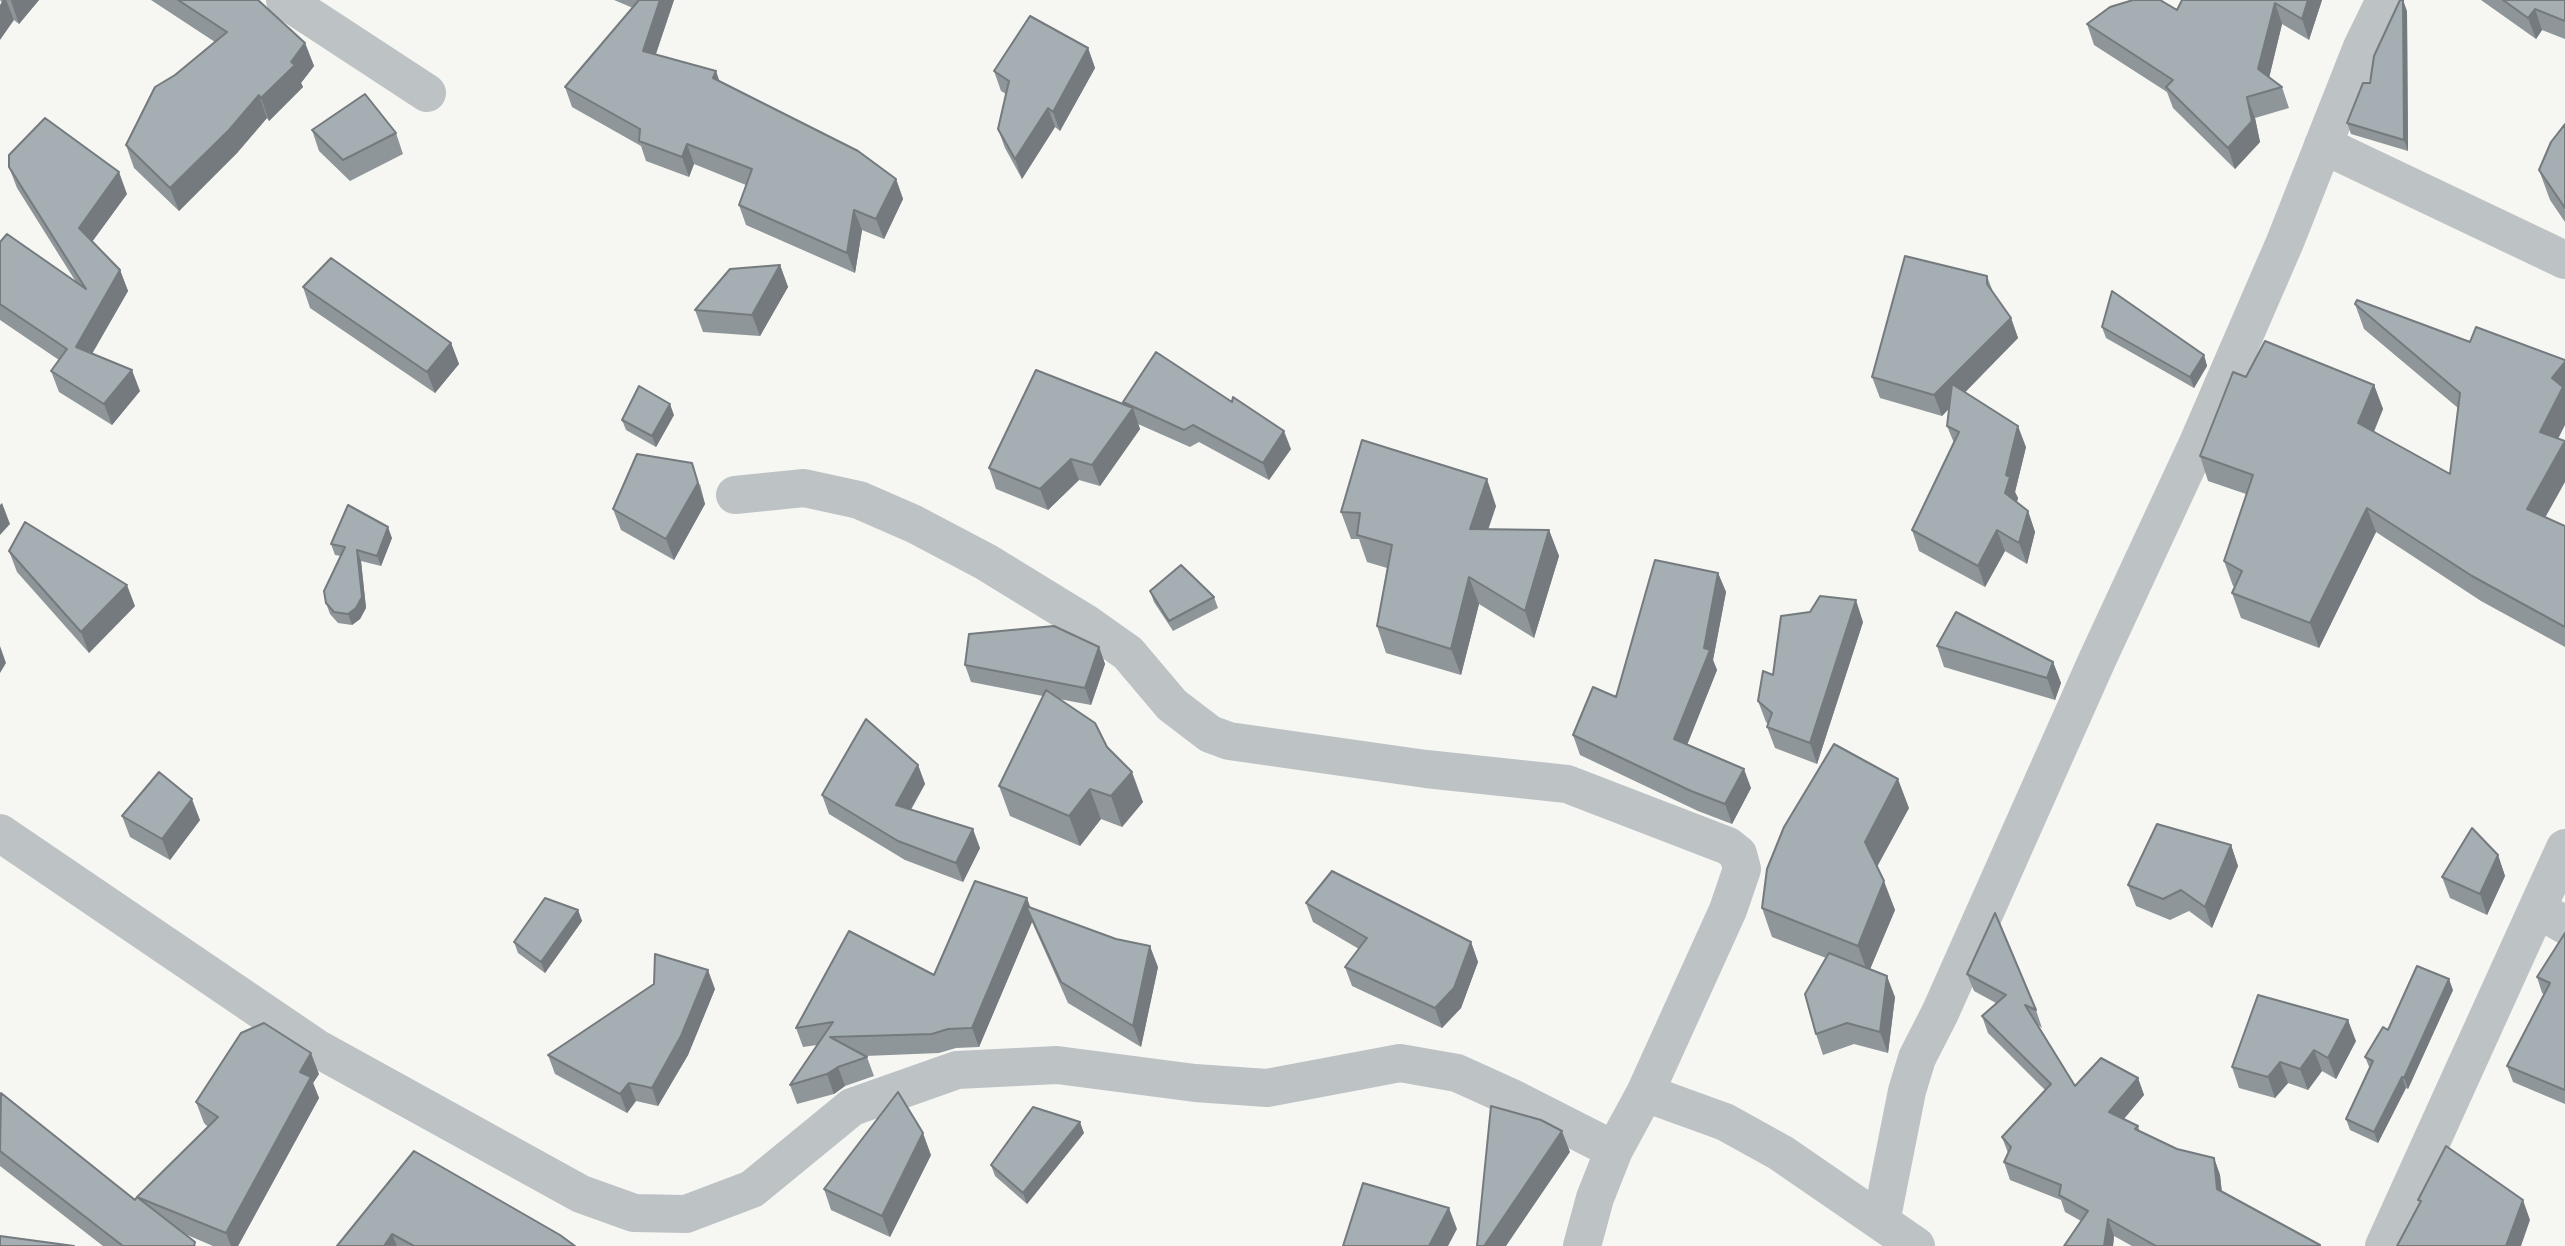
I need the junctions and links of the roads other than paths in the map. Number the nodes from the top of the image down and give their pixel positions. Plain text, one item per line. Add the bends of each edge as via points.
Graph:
1 (285, 0) edge
2 (2385, 0) edge
3 (426, 93) dead end
4 (2323, 145) junction
5 (2565, 260) edge
6 (735, 495) dead end
7 (0, 833) edge
8 (2565, 848) edge
9 (2551, 917) edge
10 (1645, 1093) junction
11 (1614, 1150) junction
12 (1881, 1222) junction
13 (1582, 1246) edge
14 (1916, 1246) edge
15 (2384, 1246) edge

1 - 3 street
2 - 4 street
4 - 5 street
4 - 12 street via 2197,445 1917,1058
6 - 10 street via 804,488 859,500 914,524 1087,624 1128,653 1172,705 1210,734 1229,741 1567,784 1728,846 1738,854 1742,869
7 - 11 street via 318,1049 581,1194 634,1213 686,1214 752,1189 852,1107 957,1070 1056,1065 1267,1088 1400,1063 1457,1073
8 - 9 street
9 - 15 street
10 - 11 street
10 - 12 street via 1725,1122 1781,1153
11 - 13 street
12 - 14 street

